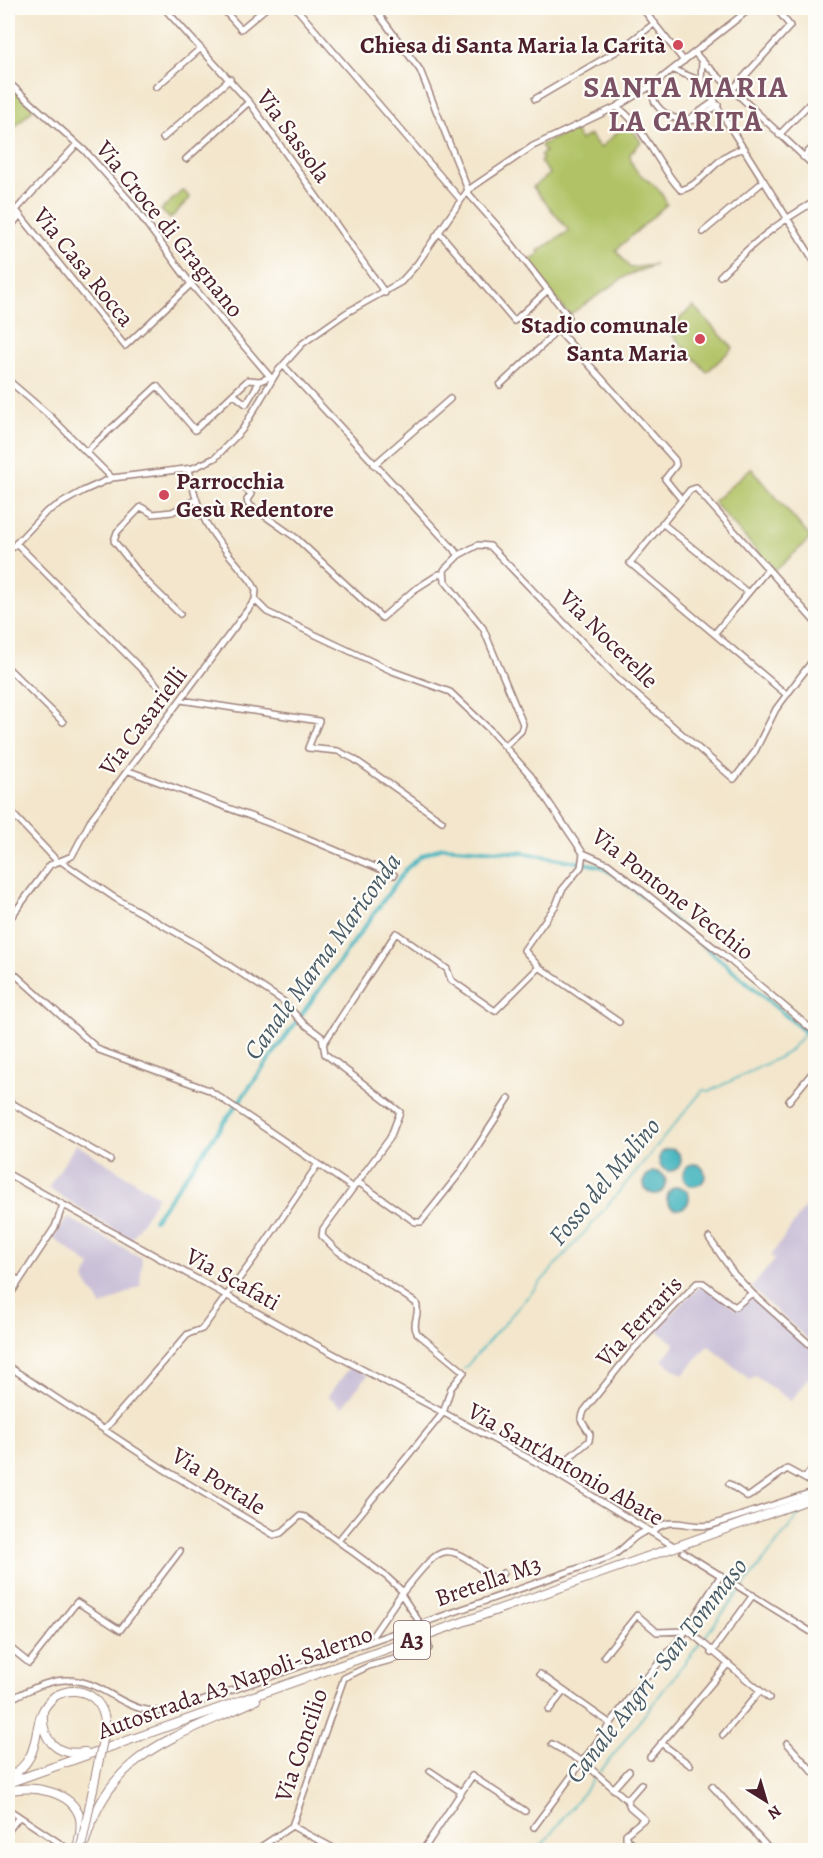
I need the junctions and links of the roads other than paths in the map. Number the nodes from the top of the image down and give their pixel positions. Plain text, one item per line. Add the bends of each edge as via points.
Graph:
1 (164, 8) edge
2 (222, 8) edge
3 (266, 8) edge
4 (296, 8) edge
5 (374, 8) edge
6 (642, 8) edge
7 (751, 8) edge
8 (776, 8) edge
9 (655, 23) junction
10 (201, 48) junction
11 (695, 53) junction
12 (684, 61) junction
13 (702, 61) junction
14 (674, 70) junction
15 (230, 79) junction
16 (701, 81) junction
17 (8, 82) edge
18 (654, 84) junction
19 (156, 87) dead end
20 (733, 89) junction
21 (816, 97) edge
22 (535, 99) dead end
23 (249, 102) junction
24 (717, 103) junction
25 (623, 106) junction
26 (779, 135) junction
27 (163, 138) dead end
28 (77, 144) junction
29 (816, 144) edge
30 (745, 149) junction
31 (803, 158) junction
32 (186, 159) dead end
33 (816, 168) edge
34 (764, 181) junction
35 (467, 191) junction
36 (461, 200) junction
37 (816, 201) edge
38 (8, 210) edge
39 (16, 210) junction
40 (20, 215) junction
41 (786, 217) junction
42 (8, 230) edge
43 (439, 232) junction
44 (703, 232) dead end
45 (816, 264) edge
46 (720, 276) dead end
47 (191, 284) junction
48 (548, 291) junction
49 (385, 293) junction
50 (556, 329) junction
51 (283, 365) junction
52 (271, 378) junction
53 (8, 380) edge
54 (260, 381) junction
55 (500, 385) dead end
56 (233, 394) junction
57 (450, 399) dead end
58 (87, 451) junction
59 (374, 465) junction
60 (189, 469) junction
61 (112, 478) junction
62 (237, 481) dead end
63 (195, 500) junction
64 (682, 500) junction
65 (662, 523) junction
66 (16, 543) junction
67 (8, 552) edge
68 (459, 555) junction
69 (768, 569) junction
70 (443, 574) junction
71 (748, 593) junction
72 (255, 600) junction
73 (180, 614) dead end
74 (816, 623) edge
75 (715, 633) junction
76 (816, 656) edge
77 (8, 668) edge
78 (157, 685) dead end
79 (787, 695) junction
80 (181, 700) junction
81 (63, 722) dead end
82 (505, 746) junction
83 (129, 771) junction
84 (8, 809) edge
85 (442, 821) dead end
86 (583, 855) junction
87 (60, 862) junction
88 (394, 875) dead end
89 (8, 921) edge
90 (539, 967) junction
91 (8, 969) edge
92 (620, 1022) dead end
93 (816, 1034) edge
94 (323, 1045) junction
95 (816, 1068) edge
96 (508, 1098) dead end
97 (8, 1101) edge
98 (789, 1101) dead end
99 (110, 1160) dead end
100 (318, 1164) junction
101 (8, 1174) edge
102 (358, 1182) junction
103 (353, 1188) junction
104 (63, 1205) junction
105 (709, 1238) dead end
106 (8, 1273) edge
107 (18, 1280) junction
108 (752, 1293) junction
109 (228, 1296) junction
110 (8, 1298) edge
111 (816, 1350) edge
112 (8, 1366) edge
113 (443, 1413) junction
114 (105, 1429) junction
115 (816, 1463) edge
116 (553, 1471) junction
117 (805, 1478) junction
118 (729, 1484) dead end
119 (816, 1485) edge
120 (816, 1491) edge
121 (816, 1497) edge
122 (816, 1502) edge
123 (637, 1532) junction
124 (650, 1532) junction
125 (338, 1541) junction
126 (672, 1545) dead end
127 (180, 1551) dead end
128 (683, 1552) dead end
129 (503, 1573) dead end
130 (721, 1575) junction
131 (402, 1593) junction
132 (753, 1595) junction
133 (686, 1630) junction
134 (373, 1635) dead end
135 (816, 1635) edge
136 (8, 1646) edge
137 (711, 1653) junction
138 (604, 1656) dead end
139 (727, 1665) junction
140 (540, 1674) dead end
141 (564, 1691) junction
142 (760, 1691) junction
143 (769, 1698) dead end
144 (8, 1700) edge
145 (257, 1700) junction
146 (549, 1710) dead end
147 (43, 1712) junction
148 (611, 1724) junction
149 (723, 1735) dead end
150 (139, 1737) junction
151 (661, 1743) junction
152 (788, 1743) dead end
153 (552, 1744) dead end
154 (650, 1758) dead end
155 (583, 1762) junction
156 (690, 1765) dead end
157 (430, 1772) dead end
158 (629, 1772) dead end
159 (816, 1775) edge
160 (8, 1781) edge
161 (641, 1784) dead end
162 (712, 1786) dead end
163 (613, 1789) junction
164 (8, 1790) edge
165 (461, 1792) junction
166 (627, 1800) junction
167 (8, 1809) edge
168 (525, 1810) dead end
169 (18, 1817) junction
170 (292, 1826) junction
171 (534, 1827) dead end
172 (8, 1831) edge
173 (80, 1850) edge
174 (70, 1851) edge
175 (256, 1851) edge
176 (337, 1851) edge
177 (423, 1851) edge
178 (639, 1851) edge
179 (770, 1851) edge

1 - 10 street, Via Sassola
2 - 3 street via 242,29
4 - 36 street
5 - 35 street via 420,70
6 - 9 street
7 - 11 street
8 - 20 street via 790,26
9 - 12 street
9 - 22 street via 622,48
10 - 15 street, Via Sassola
10 - 19 street
11 - 12 street
11 - 13 street
12 - 14 street
13 - 16 street
13 - 20 street
14 - 16 street
14 - 18 street
15 - 23 street, Via Sassola
15 - 27 street
16 - 24 street
17 - 28 street, Via Croce di Gragnano
18 - 24 street via 652,95 666,116 686,121
18 - 25 street
20 - 26 street
21 - 26 street
23 - 32 street
23 - 49 street, Via Sassola
24 - 30 street
25 - 30 street via 681,190
25 - 35 street via 542,141
26 - 31 street
28 - 39 street, Via Casa Rocca
28 - 47 street, Via Croce di Gragnano via 129,200
29 - 31 street
30 - 34 street
31 - 33 street
34 - 41 street
34 - 44 street
35 - 36 street
35 - 48 street
36 - 43 street
37 - 41 street
38 - 39 street
39 - 40 street, Via Casa Rocca
40 - 42 street
40 - 47 street, Via Casa Rocca via 125,346
41 - 45 street
41 - 46 street via 742,252
43 - 48 street via 514,321
43 - 49 street via 417,264
47 - 52 street, Via Croce di Gragnano
48 - 50 street via 567,316
49 - 51 street via 318,331
50 - 55 street
50 - 64 street via 675,460 676,465 665,479
51 - 52 street
51 - 59 street
52 - 54 street
52 - 60 street via 234,440 209,462
53 - 58 street
54 - 56 street via 248,380
54 - 56 street via 246,404
56 - 58 street via 195,430 157,386
57 - 59 street
58 - 61 street
59 - 68 street
60 - 61 street
60 - 63 street
61 - 66 street via 54,506
62 - 70 street via 250,493 248,504 296,538 382,618 414,590
63 - 72 street via 210,533 251,581
63 - 73 street via 172,512 153,514 139,508 117,532 114,542
64 - 65 street
64 - 69 street via 697,488
65 - 71 street
65 - 75 street via 630,563
66 - 67 street
66 - 78 street
68 - 70 street
68 - 79 street, Via Nocerelle via 478,545 490,546 617,678 731,777 736,777 754,753
69 - 71 street
69 - 74 street
70 - 82 street via 444,581 483,628 523,724
71 - 75 street
72 - 80 street, Via Casarielli
72 - 82 street, Via Pontone Vecchio via 267,612 450,692
75 - 79 street
76 - 79 street
77 - 81 street
80 - 83 street, Via Casarielli
80 - 85 street via 319,721 308,748 338,751 354,759
82 - 86 street, Via Pontone Vecchio via 531,776
83 - 87 street, Via Casarielli via 85,829 76,851
83 - 88 street
84 - 87 street
86 - 90 street via 581,867 524,950
86 - 93 street, Via Pontone Vecchio via 608,864 722,953
87 - 89 street, Via Casarielli via 47,868
87 - 94 street via 283,1001 322,1037
90 - 92 street
90 - 94 street via 495,1011 451,980 447,969 396,933
91 - 100 street via 99,1050 200,1086
94 - 102 street via 325,1054 400,1112 390,1138
95 - 98 street
96 - 102 street via 460,1173 421,1222 415,1222
97 - 99 street
100 - 103 street
100 - 109 street
101 - 104 street, Via Scafati
102 - 103 street
103 - 113 street via 322,1236 336,1250 416,1303 417,1333 463,1371 451,1388
104 - 107 street via 55,1227
104 - 109 street, Via Scafati
105 - 108 street
106 - 107 street
107 - 110 street
108 - 111 street
108 - 116 street, Via Ferraris via 735,1307 703,1283 697,1284 632,1351 590,1404 581,1419 590,1441
109 - 113 street, Via Scafati
109 - 114 street via 202,1329 188,1334
112 - 114 street, Via Portale
113 - 116 street, Via Sant'Antonio Abate
113 - 125 street
114 - 125 street, Via Portale via 274,1535 278,1536 301,1515
115 - 117 street
116 - 123 street, Via Sant'Antonio Abate via 633,1521
117 - 118 street via 790,1469 784,1470 748,1497
117 - 119 street
120 - 124 street via 712,1525 664,1523
121 - 150 highway, Autostrada A3 Napoli-Salerno / A3
122 - 145 highway, Autostrada A3 Napoli-Salerno / A3
123 - 124 street, Via Sant'Antonio Abate
123 - 144 street, Bretella M3 via 610,1557 179,1708 155,1712 139,1709 73,1680 50,1683
124 - 126 street, Via Sant'Antonio Abate
125 - 131 street, Via Portale
127 - 136 street via 120,1630 77,1602 29,1663
128 - 130 street, Via Sant'Antonio Abate
129 - 131 street via 495,1581 461,1554 441,1552 432,1557
130 - 132 street, Via Sant'Antonio Abate
130 - 133 street
131 - 134 street
131 - 170 street, Via Concilio, bridge via 424,1630 429,1648 344,1678
132 - 135 street, Via Sant'Antonio Abate
132 - 137 street
133 - 137 street
133 - 138 street via 657,1632 637,1615
133 - 148 street
137 - 139 street
139 - 142 street
139 - 151 street
140 - 141 street
141 - 146 street
141 - 148 street
142 - 143 street
142 - 149 street
145 - 164 highway, Autostrada A3 Napoli-Salerno / A3
145 - 173 highway, A3 via 183,1731 132,1764 102,1802
147 - 150 highway, A3 via 47,1739 65,1752 85,1752
147 - 160 highway, A3 via 31,1758
147 - 173 highway, A3, bridge via 55,1696 73,1690 86,1693 100,1705 105,1716
148 - 155 street
150 - 160 highway, Autostrada A3 Napoli-Salerno / A3
151 - 154 street
151 - 156 street
152 - 159 street
153 - 155 street
155 - 163 street
155 - 171 street
157 - 165 street
158 - 163 street
161 - 166 street
162 - 179 street
163 - 166 street
164 - 173 highway, A3, bridge via 48,1791 69,1802 78,1814
165 - 168 street via 472,1776
165 - 177 street
166 - 178 street via 630,1808 644,1819 626,1834
167 - 169 street
169 - 172 street
169 - 174 street
170 - 175 street, Via Concilio
170 - 176 street

